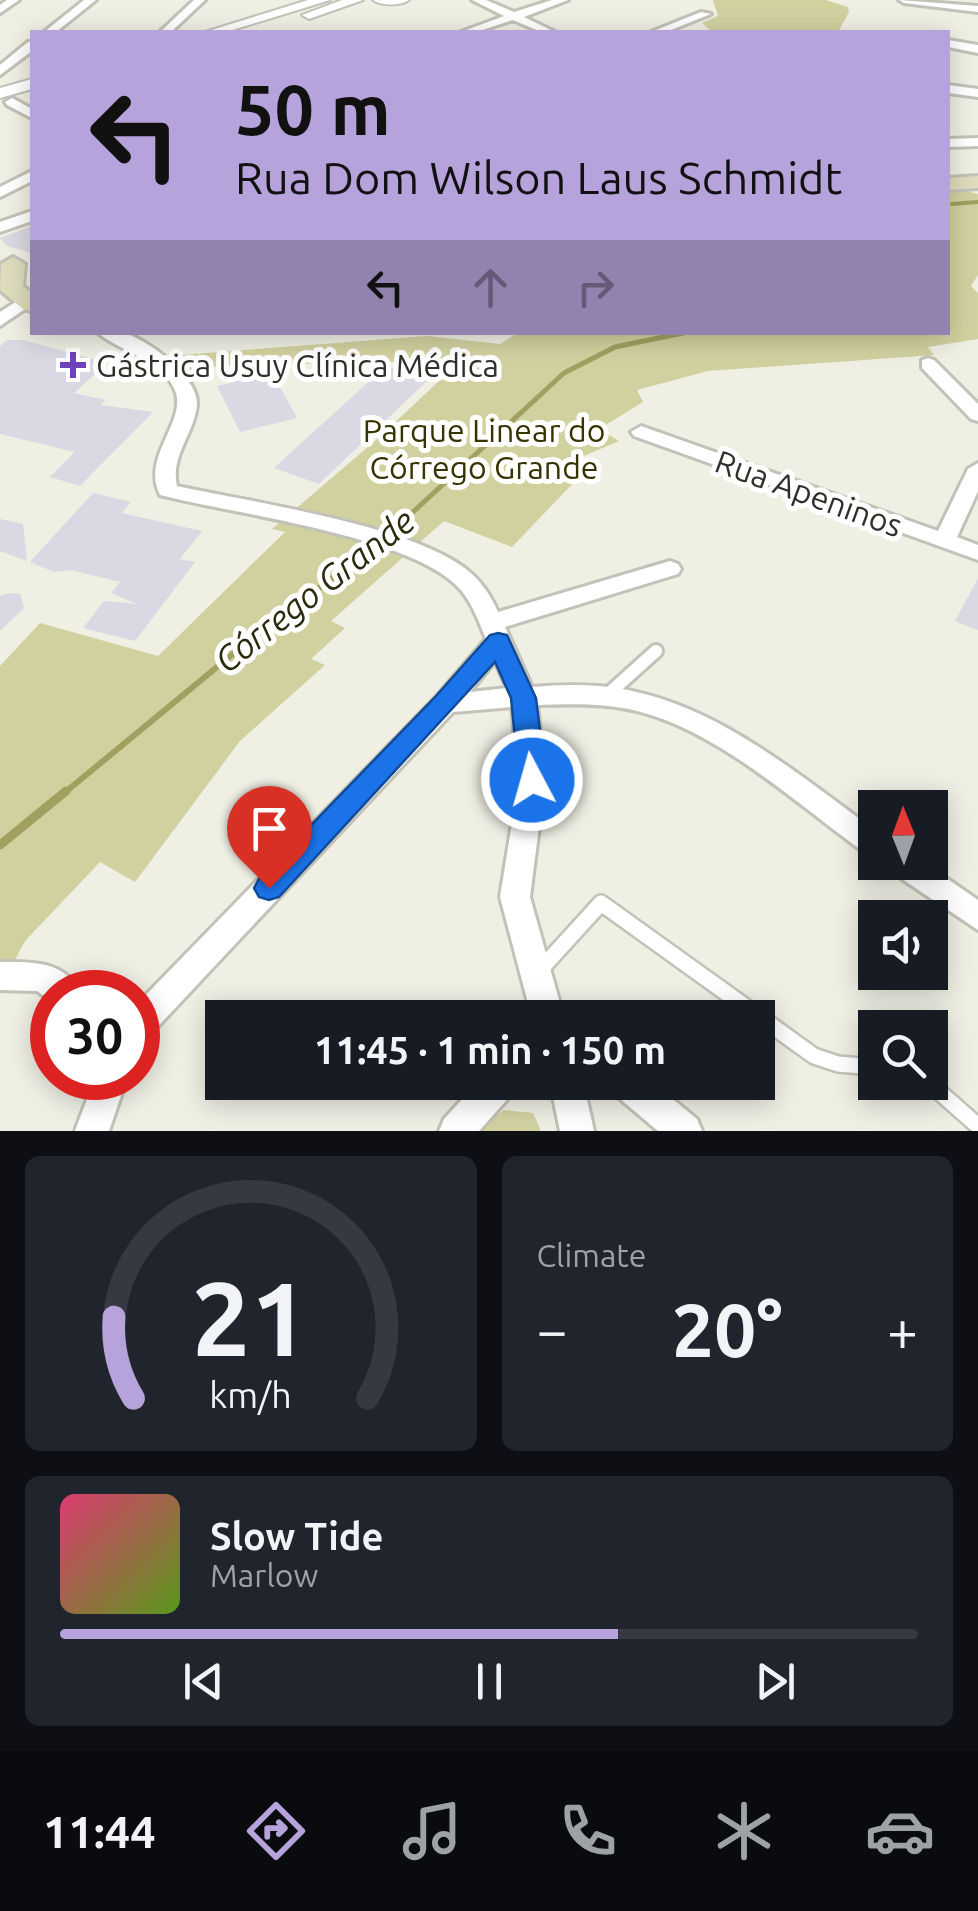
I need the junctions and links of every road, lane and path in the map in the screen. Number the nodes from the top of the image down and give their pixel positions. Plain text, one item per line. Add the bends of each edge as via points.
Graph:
1 (14, 0) edge
2 (90, 0) edge
3 (200, 0) edge
4 (323, 0) edge
5 (356, 0) edge
6 (380, 0) edge
7 (402, 0) edge
8 (477, 0) edge
9 (562, 0) edge
10 (904, 0) edge
11 (978, 9) edge
12 (0, 10) edge
13 (705, 14) dead end
14 (513, 17) junction
15 (52, 30) edge
16 (168, 30) edge
17 (227, 30) edge
18 (257, 30) edge
19 (472, 30) edge
20 (545, 30) edge
21 (662, 30) edge
22 (950, 44) edge
23 (30, 47) edge
24 (978, 48) edge
25 (0, 70) edge
26 (30, 85) edge
27 (950, 89) edge
28 (978, 93) edge
29 (30, 96) edge
30 (4, 100) edge
31 (30, 113) edge
32 (978, 142) edge
33 (950, 143) edge
34 (30, 177) edge
35 (0, 193) edge
36 (30, 217) edge
37 (0, 227) edge
38 (11, 264) edge
39 (30, 300) edge
40 (0, 321) edge
41 (140, 340) edge
42 (928, 364) dead end
43 (978, 415) edge
44 (641, 432) dead end
45 (978, 469) edge
46 (944, 541) junction
47 (978, 553) edge
48 (670, 569) dead end
49 (495, 632) junction
50 (656, 652) dead end
51 (606, 696) junction
52 (524, 698) junction
53 (446, 703) junction
54 (858, 834) edge
55 (926, 880) edge
56 (978, 917) edge
57 (0, 976) edge
58 (534, 976) junction
59 (30, 977) edge
60 (542, 1000) edge
61 (160, 1002) edge
62 (858, 1066) edge
63 (104, 1100) edge
64 (484, 1100) edge
65 (570, 1100) edge
66 (647, 1100) edge
67 (948, 1100) edge
68 (978, 1126) edge
69 (92, 1131) edge
70 (456, 1131) edge
71 (577, 1131) edge
72 (685, 1131) edge

1 - 12 street
2 - 15 street
3 - 16 street
4 - 17 street
5 - 18 street
6 - 7 street
8 - 14 street
9 - 14 street
10 - 11 street
13 - 21 street
14 - 19 street
14 - 20 street
22 - 24 street
23 - 25 street
26 - 30 street
27 - 28 street
29 - 30 street
30 - 31 street
32 - 33 street
34 - 35 street
36 - 37 street
38 - 39 main road via 10,288
39 - 40 street
41 - 49 street via 184,386 187,404 163,470 167,490 418,551 464,578
42 - 43 street
44 - 46 street, Rua Apeninos
45 - 46 street
46 - 47 street, Rua Apeninos
48 - 49 street
49 - 52 street
49 - 53 street
50 - 51 lane
51 - 52 street
51 - 54 street via 701,728
52 - 53 street
52 - 58 street via 532,780 515,897
53 - 61 street
55 - 56 street
57 - 59 street
58 - 60 street
58 - 62 lane via 601,903 814,1056
63 - 69 street
64 - 70 street
65 - 71 street
66 - 72 street
67 - 68 lane

